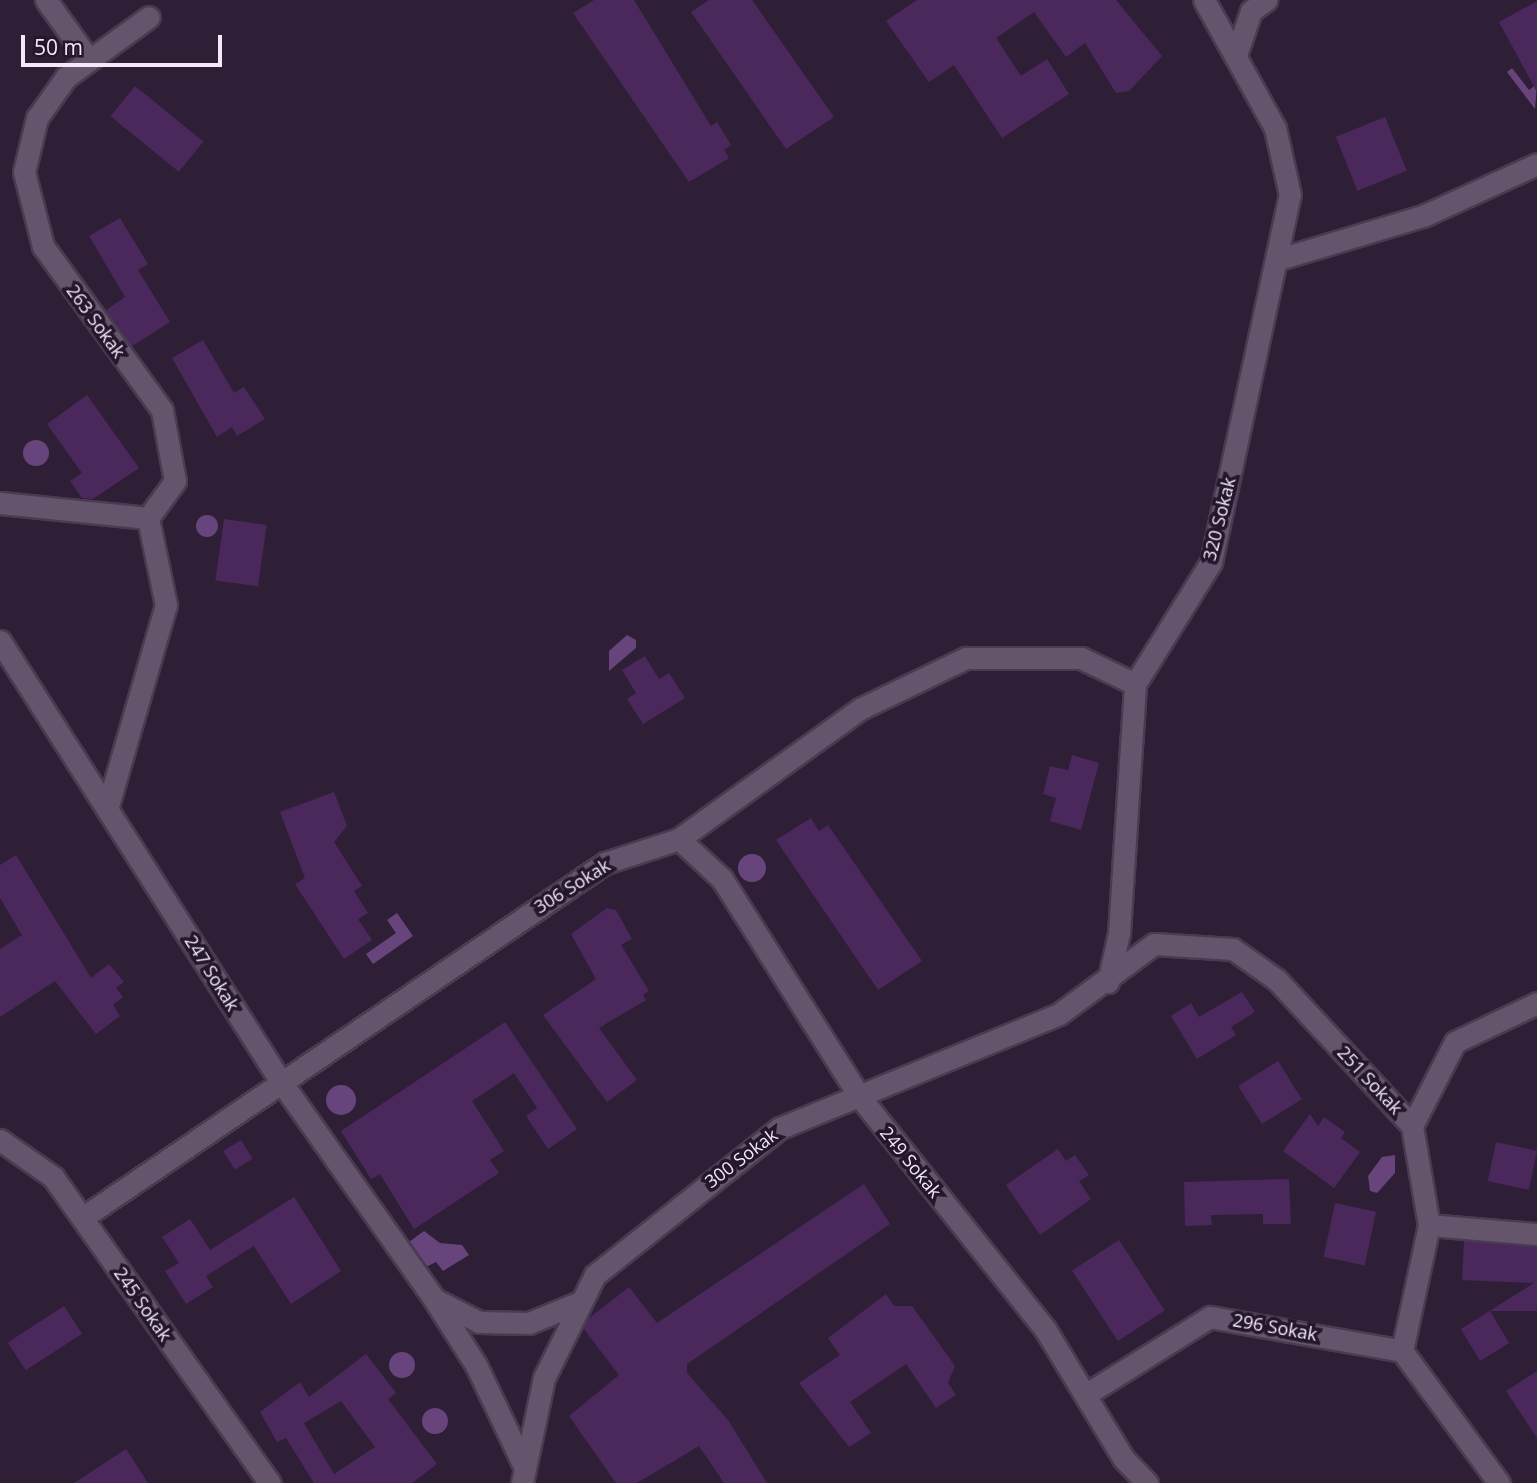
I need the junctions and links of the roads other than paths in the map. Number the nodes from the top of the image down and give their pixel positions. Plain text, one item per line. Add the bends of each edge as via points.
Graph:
1 (46, 0) edge
2 (1204, 0) edge
3 (1266, 0) edge
4 (149, 17) dead end
5 (1237, 52) junction
6 (89, 61) junction
7 (1537, 164) edge
8 (1276, 260) junction
9 (0, 503) edge
10 (148, 518) junction
11 (0, 640) edge
12 (1135, 684) junction
13 (107, 809) junction
14 (679, 839) junction
15 (1108, 982) junction
16 (1537, 1003) edge
17 (279, 1079) junction
18 (859, 1096) junction
19 (1412, 1126) junction
20 (0, 1140) edge
21 (82, 1218) junction
22 (1429, 1225) junction
23 (1537, 1234) edge
24 (434, 1299) junction
25 (575, 1304) junction
26 (1402, 1351) junction
27 (1085, 1395) junction
28 (524, 1476) edge
29 (270, 1483) edge
30 (1147, 1483) edge
31 (1499, 1483) edge

1 - 6 street
2 - 5 street, 320 Sokak
3 - 5 street via 1251,11
4 - 6 street, 263 Sokak
5 - 8 street, 320 Sokak via 1275,128 1290,195
6 - 10 street, 263 Sokak via 66,77 37,118 24,172 43,246 162,410 175,481
7 - 8 street via 1423,216
8 - 12 street, 320 Sokak via 1211,562
9 - 10 street
10 - 13 street via 166,605
11 - 13 street, 247 Sokak
12 - 14 street, 306 Sokak via 1080,658 966,658 860,709
12 - 15 street, 320 Sokak via 1125,765 1119,933
13 - 17 street, 247 Sokak
14 - 17 street, 306 Sokak via 605,863
14 - 18 street, 249 Sokak via 722,878
15 - 18 street, 300 Sokak via 1059,1014
15 - 19 street, 251 Sokak via 1154,944 1233,948 1277,980
16 - 19 street via 1455,1042
17 - 21 street, 306 Sokak
17 - 24 street, 247 Sokak
18 - 25 street, 300 Sokak via 780,1128 595,1275
18 - 27 street, 249 Sokak via 1045,1329
19 - 22 street, 251 Sokak
20 - 21 street, 245 Sokak via 54,1177
21 - 29 street, 245 Sokak
22 - 23 street
22 - 26 street, 251 Sokak
24 - 25 street, 247 Sokak via 479,1322 529,1323
24 - 28 street, 247 Sokak via 476,1365
25 - 28 street, 300 Sokak via 544,1378
26 - 27 street, 296 Sokak via 1210,1317
26 - 31 street
27 - 30 street, 249 Sokak via 1123,1458

